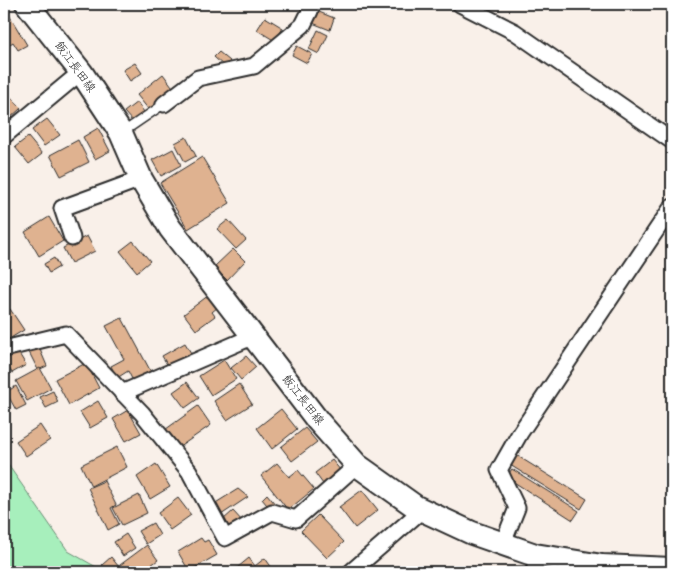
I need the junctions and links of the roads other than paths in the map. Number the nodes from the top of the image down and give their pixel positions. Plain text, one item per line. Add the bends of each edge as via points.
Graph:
1 (27, 4) edge
2 (311, 4) edge
3 (460, 4) edge
4 (81, 72) junction
5 (164, 104) joint
6 (121, 133) junction
7 (4, 136) edge
8 (672, 141) edge
9 (141, 178) junction
10 (672, 207) edge
11 (72, 238) dead end
12 (254, 336) junction
13 (4, 349) edge
14 (122, 393) junction
15 (357, 465) junction
16 (422, 510) junction
17 (503, 543) junction
18 (535, 564) edge
19 (669, 564) edge
20 (351, 572) edge

1 - 4 main road, 飯江長田線
2 - 5 street via 303,25 254,66 198,78
3 - 8 street via 515,32
4 - 6 main road, 飯江長田線
4 - 7 street
5 - 6 lane
6 - 9 main road, 飯江長田線
9 - 11 street via 62,208
9 - 12 main road, 飯江長田線 via 170,228
10 - 17 street via 520,433 499,470 517,508
12 - 14 street
12 - 15 main road, 飯江長田線
13 - 14 street via 66,334
14 - 15 street via 189,471 225,538 272,512 296,519
15 - 16 main road, 飯江長田線
16 - 17 main road, 飯江長田線
16 - 20 street
17 - 18 main road, 飯江長田線
18 - 19 main road, 飯江長田線

